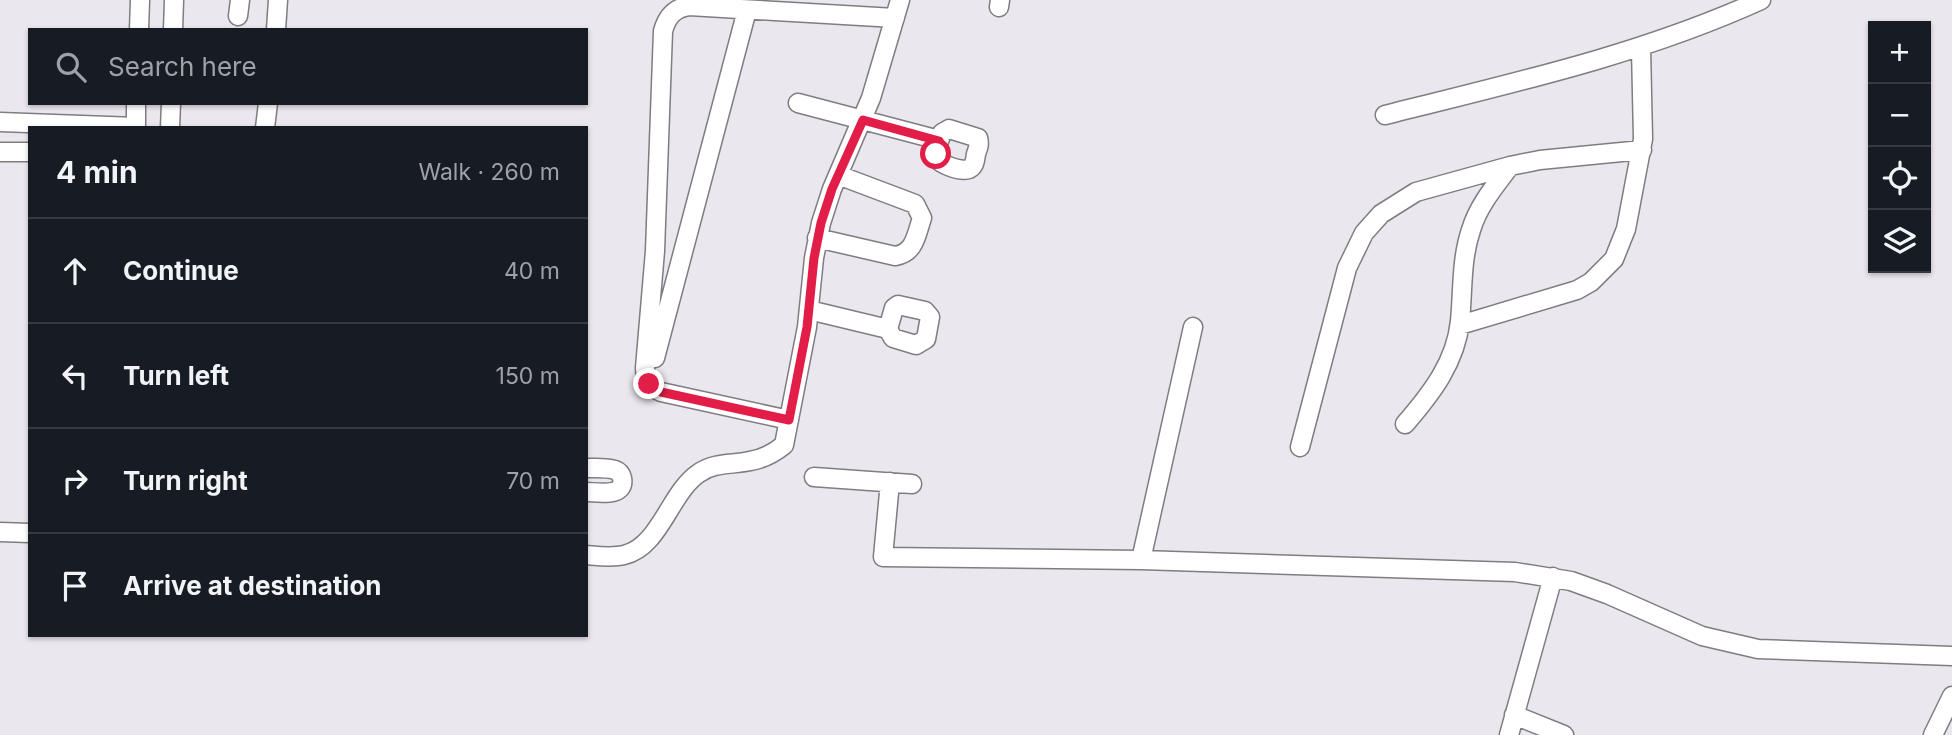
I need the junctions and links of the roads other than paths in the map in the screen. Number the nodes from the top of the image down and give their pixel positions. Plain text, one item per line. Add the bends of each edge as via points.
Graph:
1 (140, 0) edge
2 (174, 0) edge
3 (278, 0) edge
4 (900, 0) edge
5 (1760, 0) edge
6 (747, 10) junction
7 (895, 18) junction
8 (139, 28) edge
9 (173, 28) edge
10 (276, 28) edge
11 (1642, 48) junction
12 (798, 103) dead end
13 (136, 105) edge
14 (171, 105) edge
15 (268, 105) edge
16 (1385, 115) dead end
17 (863, 120) junction
18 (0, 122) edge
19 (109, 126) edge
20 (136, 126) edge
21 (170, 126) edge
22 (265, 126) edge
23 (939, 141) dead end
24 (1642, 150) junction
25 (0, 152) edge
26 (28, 152) edge
27 (1510, 166) junction
28 (838, 175) junction
29 (817, 238) junction
30 (809, 310) junction
31 (1460, 325) junction
32 (1193, 327) dead end
33 (888, 329) dead end
34 (659, 391) junction
35 (789, 420) junction
36 (1405, 424) dead end
37 (1300, 447) dead end
38 (588, 468) edge
39 (814, 477) dead end
40 (890, 482) junction
41 (912, 484) dead end
42 (588, 492) edge
43 (0, 532) edge
44 (28, 533) edge
45 (588, 555) edge
46 (1141, 561) junction
47 (1553, 577) junction
48 (1952, 656) edge
49 (1952, 696) edge
50 (1514, 715) junction
51 (1510, 735) edge
52 (1564, 735) edge
53 (1933, 735) edge

1 - 8 street
2 - 9 street
3 - 10 street
4 - 7 street
5 - 11 street
6 - 7 street
6 - 34 street via 656,352 654,376
6 - 34 street via 683,6 672,12 663,31 645,368 646,379
7 - 17 street
11 - 16 street
11 - 24 street
12 - 17 street
13 - 20 street
14 - 21 street
15 - 22 street
17 - 23 street
17 - 28 street
18 - 19 street
24 - 27 street
24 - 31 street via 1621,245 1603,272 1577,290
25 - 26 street
27 - 31 street via 1471,227
27 - 37 street via 1416,192 1381,214 1364,233 1347,268
28 - 29 street
28 - 29 street via 915,204 922,218 916,236 910,250 895,256
29 - 30 street
30 - 33 street
30 - 35 street
31 - 36 street via 1447,366
32 - 46 street
34 - 35 street
35 - 45 street via 784,445 776,451 748,462 718,464 692,478 657,529 632,552
38 - 42 street via 613,469 622,481 613,493
39 - 40 street
40 - 41 street
40 - 46 street via 883,557
43 - 44 street
46 - 47 street via 1451,569
47 - 48 street via 1739,646
47 - 50 street
49 - 53 street
50 - 51 street
50 - 52 street

